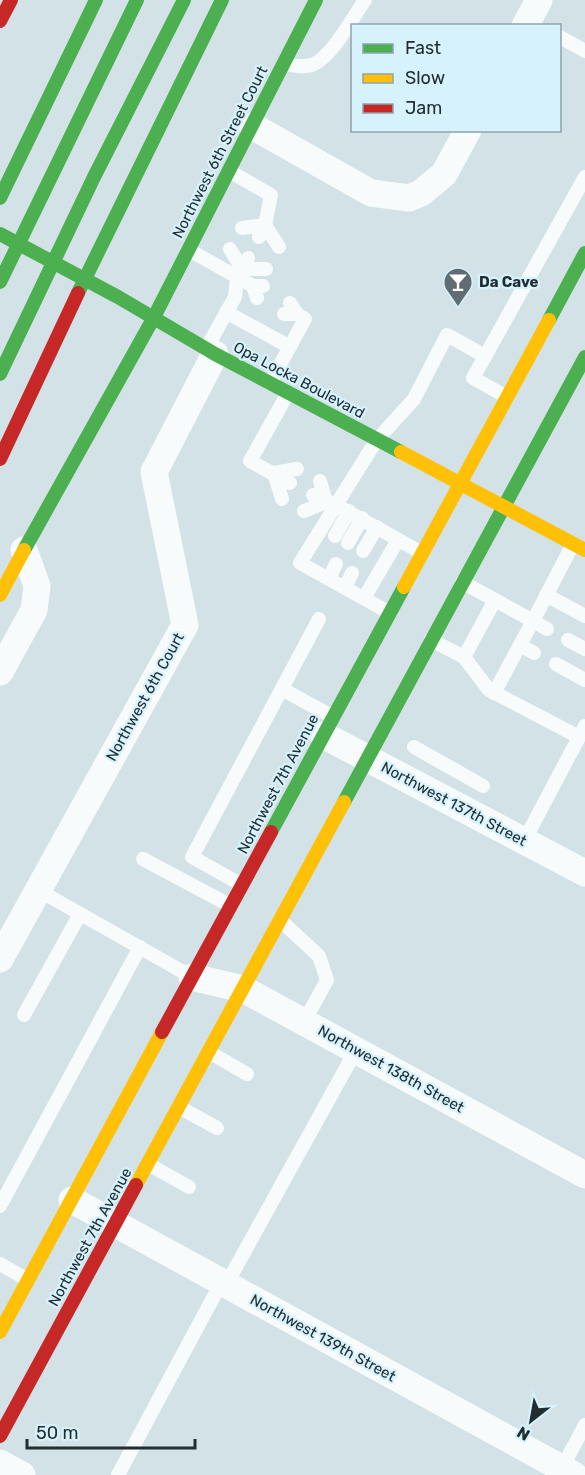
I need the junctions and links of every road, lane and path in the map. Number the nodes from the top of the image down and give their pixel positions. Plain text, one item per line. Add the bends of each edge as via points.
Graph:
1 (11, 0) edge
2 (96, 0) edge
3 (137, 0) edge
4 (184, 0) edge
5 (222, 0) edge
6 (316, 0) edge
7 (365, 0) edge
8 (0, 21) edge
9 (561, 38) edge
10 (585, 51) edge
11 (284, 63) junction
12 (252, 126) junction
13 (467, 132) edge
14 (229, 171) junction
15 (585, 177) edge
16 (0, 198) edge
17 (579, 200) edge
18 (242, 228) dead end
19 (262, 231) junction
20 (0, 234) edge
21 (279, 247) dead end
22 (230, 249) dead end
23 (189, 250) junction
24 (585, 253) edge
25 (242, 268) junction
26 (266, 269) dead end
27 (0, 282) edge
28 (258, 290) dead end
29 (291, 310) dead end
30 (226, 312) junction
31 (153, 319) junction
32 (290, 347) junction
33 (210, 352) junction
34 (484, 356) junction
35 (585, 357) edge
36 (0, 374) edge
37 (270, 383) junction
38 (288, 393) junction
39 (507, 397) junction
40 (376, 441) junction
41 (0, 459) edge
42 (297, 469) dead end
43 (274, 473) junction
44 (320, 481) dead end
45 (290, 483) dead end
46 (460, 484) junction
47 (313, 495) dead end
48 (282, 499) dead end
49 (337, 506) junction
50 (504, 506) junction
51 (304, 511) dead end
52 (362, 518) junction
53 (377, 527) junction
54 (335, 536) dead end
55 (398, 540) junction
56 (348, 543) dead end
57 (579, 547) edge
58 (24, 549) junction
59 (363, 551) dead end
60 (422, 554) junction
61 (316, 571) junction
62 (352, 573) dead end
63 (329, 578) junction
64 (462, 582) junction
65 (345, 588) junction
66 (0, 595) edge
67 (546, 595) junction
68 (364, 598) junction
69 (495, 600) junction
70 (390, 613) junction
71 (585, 616) edge
72 (319, 620) dead end
73 (533, 621) junction
74 (547, 629) dead end
75 (431, 640) junction
76 (568, 640) dead end
77 (520, 645) junction
78 (585, 649) edge
79 (534, 653) dead end
80 (464, 657) junction
81 (556, 664) dead end
82 (0, 672) edge
83 (585, 680) edge
84 (282, 689) junction
85 (494, 693) junction
86 (328, 726) junction
87 (582, 732) edge
88 (414, 747) dead end
89 (366, 758) junction
90 (428, 773) junction
91 (483, 786) dead end
92 (524, 841) junction
93 (143, 859) dead end
94 (585, 873) edge
95 (242, 885) junction
96 (38, 891) junction
97 (231, 906) junction
98 (80, 914) junction
99 (280, 920) junction
100 (140, 947) junction
101 (0, 959) edge
102 (192, 977) junction
103 (243, 989) junction
104 (24, 1015) dead end
105 (304, 1022) junction
106 (357, 1050) junction
107 (209, 1052) junction
108 (247, 1074) dead end
109 (179, 1107) junction
110 (217, 1128) dead end
111 (148, 1164) junction
112 (585, 1175) edge
113 (189, 1186) dead end
114 (72, 1200) junction
115 (0, 1206) edge
116 (115, 1225) junction
117 (0, 1264) edge
118 (28, 1280) junction
119 (223, 1284) junction
120 (0, 1332) edge
121 (585, 1425) edge
122 (0, 1436) edge
123 (0, 1463) edge
124 (568, 1472) edge
125 (22, 1475) edge
126 (118, 1475) edge

1 - 8 main road
2 - 16 main road
3 - 27 main road
4 - 36 main road
5 - 41 main road via 124,195
6 - 11 main road, Northwest 6th Street Court
7 - 11 lane via 326,54 313,65
9 - 10 lane
11 - 12 main road, Northwest 6th Street Court
12 - 13 street via 371,192 408,198 421,193 444,174
12 - 14 main road, Northwest 6th Street Court
14 - 19 lane via 271,195
14 - 23 main road, Northwest 6th Street Court
15 - 17 lane
17 - 34 lane
18 - 19 lane
19 - 21 lane
20 - 31 main road, Opa Locka Boulevard
22 - 25 lane
23 - 25 lane
23 - 31 main road, Northwest 6th Street Court
24 - 39 main road, Northwest 7th Avenue
25 - 26 lane
25 - 28 lane
25 - 30 lane via 235,297
29 - 32 lane via 305,319
30 - 32 lane
30 - 33 lane
31 - 33 main road, Opa Locka Boulevard
31 - 58 main road
32 - 37 lane
33 - 37 main road, Opa Locka Boulevard
33 - 96 street, Northwest 6th Court via 154,472 185,625
34 - 39 lane via 472,378
34 - 40 lane via 447,335 414,399
35 - 50 main road, Northwest 7th Avenue
37 - 38 main road, Opa Locka Boulevard
38 - 40 main road, Opa Locka Boulevard
38 - 43 lane via 250,461
39 - 46 main road, Northwest 7th Avenue
40 - 46 main road, Opa Locka Boulevard
40 - 49 lane
42 - 43 lane
43 - 45 lane
43 - 48 lane
44 - 49 lane
46 - 50 main road, Opa Locka Boulevard
46 - 60 main road, Northwest 7th Avenue
47 - 49 lane
49 - 51 lane
49 - 52 lane
49 - 54 lane
49 - 61 lane via 300,563
50 - 57 main road, Opa Locka Boulevard
50 - 64 main road, Northwest 7th Avenue
52 - 53 lane
52 - 56 lane
53 - 55 lane
53 - 59 lane
55 - 60 lane
55 - 68 lane
57 - 67 lane
58 - 66 main road
58 - 82 street via 37,586 34,610
60 - 70 main road, Northwest 7th Avenue
61 - 63 lane
61 - 63 lane via 329,561
62 - 65 lane
63 - 65 lane
64 - 69 lane
64 - 75 main road, Northwest 7th Avenue
65 - 68 lane
67 - 71 lane
67 - 73 lane
68 - 70 lane
69 - 73 lane
69 - 80 lane
70 - 86 main road, Northwest 7th Avenue
72 - 84 lane
73 - 74 lane
73 - 77 lane
75 - 80 lane
75 - 89 main road, Northwest 7th Avenue
76 - 78 lane
77 - 79 lane
77 - 85 lane
80 - 85 lane
81 - 83 lane
84 - 86 lane
84 - 95 lane via 192,857
85 - 87 lane
86 - 89 street, Northwest 137th Street
86 - 95 main road, Northwest 7th Avenue
87 - 92 lane
88 - 90 lane
89 - 90 street, Northwest 137th Street
89 - 99 main road, Northwest 7th Avenue
90 - 91 lane
90 - 92 street, Northwest 137th Street
92 - 94 street, Northwest 137th Street
93 - 97 lane
95 - 97 main road, Northwest 7th Avenue
96 - 98 lane
96 - 101 street, Northwest 6th Court
97 - 102 main road, Northwest 7th Avenue
98 - 100 lane
98 - 104 lane
99 - 103 main road, Northwest 7th Avenue
99 - 105 lane via 319,956 327,980
100 - 102 lane
100 - 115 lane
102 - 103 street, Northwest 138th Street
102 - 114 main road, Northwest 7th Avenue
103 - 105 street, Northwest 138th Street
103 - 107 main road, Northwest 7th Avenue
105 - 106 street, Northwest 138th Street
106 - 112 street, Northwest 138th Street
106 - 119 lane
107 - 108 lane
107 - 109 main road, Northwest 7th Avenue
109 - 110 lane
109 - 111 main road, Northwest 7th Avenue
111 - 113 lane
111 - 116 main road, Northwest 7th Avenue
114 - 116 street, Northwest 139th Street
114 - 118 main road, Northwest 7th Avenue
116 - 119 street, Northwest 139th Street
116 - 122 main road, Northwest 7th Avenue
117 - 118 lane
118 - 120 main road, Northwest 7th Avenue
119 - 124 street, Northwest 139th Street
119 - 126 lane
121 - 124 lane
123 - 125 street

